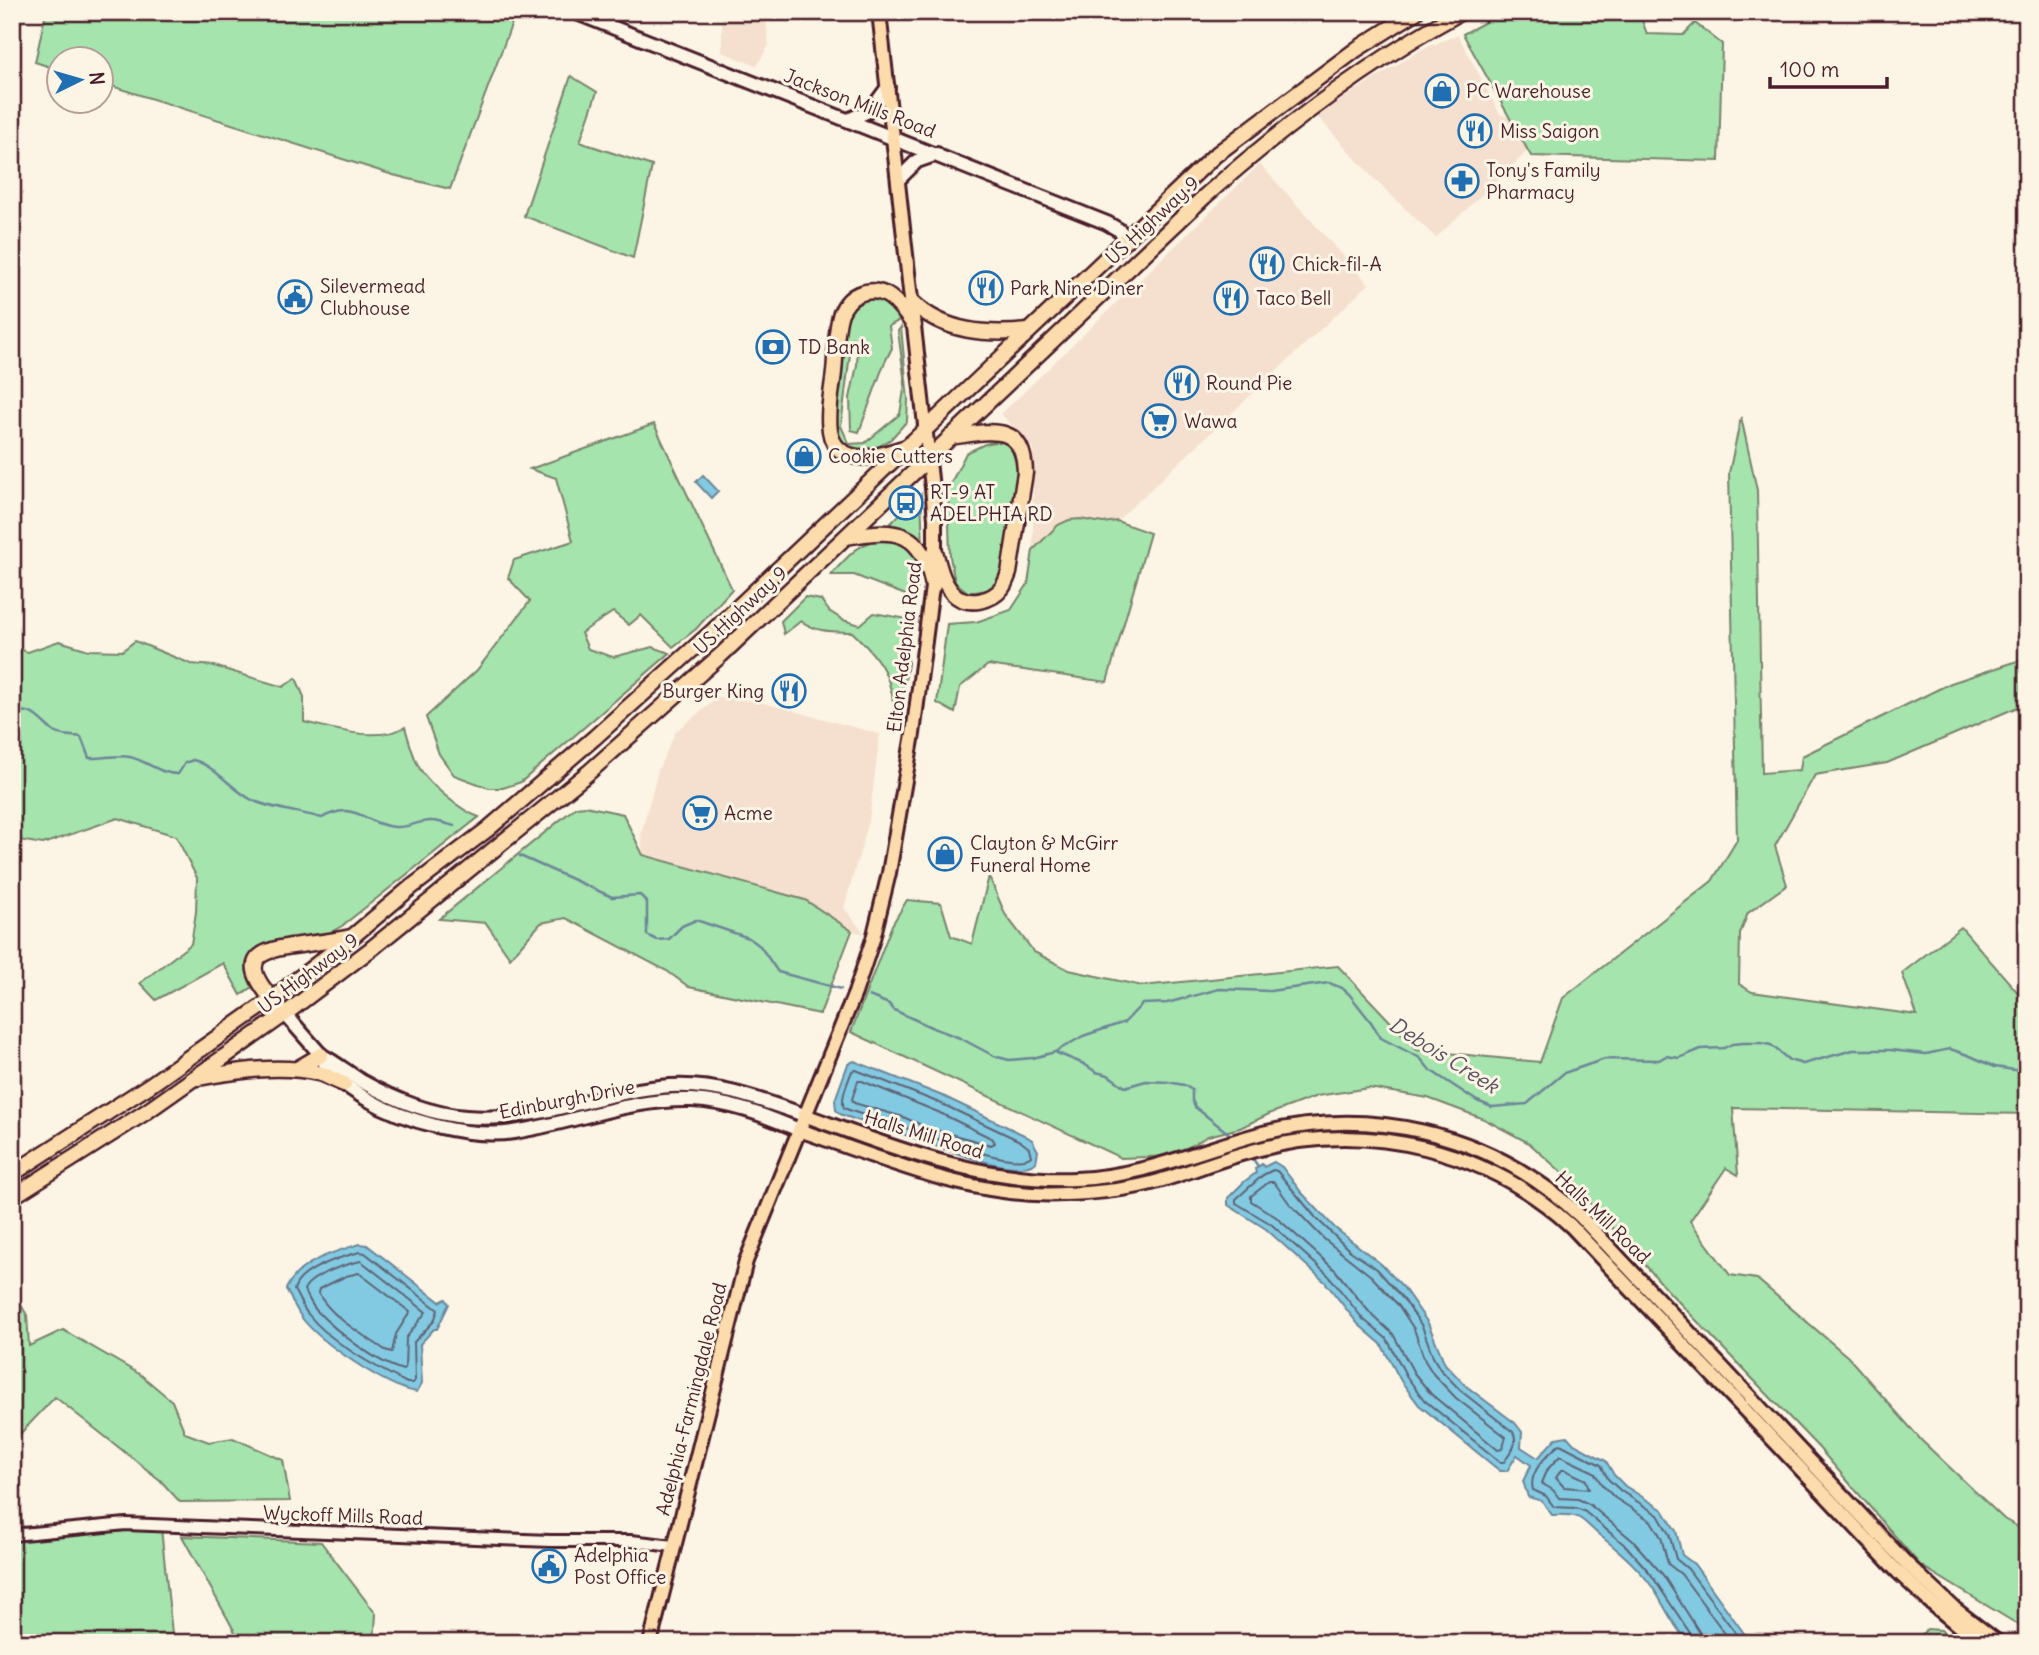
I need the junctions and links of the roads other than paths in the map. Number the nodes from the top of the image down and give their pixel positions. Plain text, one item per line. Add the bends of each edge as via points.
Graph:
1 (574, 12) edge
2 (879, 12) edge
3 (1416, 12) edge
4 (1461, 12) edge
5 (888, 87) junction
6 (848, 120) junction
7 (894, 137) junction
8 (937, 154) junction
9 (899, 178) junction
10 (1128, 239) junction
11 (912, 302) junction
12 (914, 325) junction
13 (1029, 331) junction
14 (925, 428) junction
15 (950, 437) junction
16 (908, 447) junction
17 (929, 459) junction
18 (845, 538) junction
19 (935, 551) junction
20 (933, 586) junction
21 (352, 937) junction
22 (272, 999) junction
23 (285, 1014) junction
24 (321, 1055) junction
25 (297, 1069) junction
26 (194, 1079) junction
27 (344, 1084) junction
28 (804, 1115) junction
29 (799, 1130) junction
30 (12, 1174) edge
31 (12, 1197) edge
32 (746, 1261) joint
33 (12, 1535) edge
34 (673, 1546) junction
35 (650, 1643) edge
36 (1979, 1643) edge
37 (1999, 1643) edge

1 - 6 main road, Jackson Mills Road
2 - 5 main road, Elton Adelphia Road
3 - 10 highway, US Highway 9 via 1357,49 1218,152
4 - 15 highway, US Highway 9 via 1369,68 1261,147
5 - 6 main road via 871,110
5 - 7 main road, Elton Adelphia Road
6 - 7 main road, Jackson Mills Road
7 - 8 main road, Jackson Mills Road
7 - 9 main road, Elton Adelphia Road
8 - 9 main road via 917,162
8 - 10 main road, Jackson Mills Road via 1107,223
9 - 11 main road, Elton Adelphia Road
10 - 13 highway, US Highway 9
11 - 12 main road, Elton Adelphia Road
11 - 13 highway via 938,321 980,333
12 - 14 main road, Elton Adelphia Road
12 - 16 highway via 885,293 865,292 847,302 839,324 830,417 831,438 848,454 862,458
13 - 14 highway, US Highway 9
14 - 16 highway, US Highway 9
14 - 17 main road, Elton Adelphia Road
15 - 17 highway, US Highway 9
15 - 19 highway via 992,431 1010,436 1025,457 1025,473 1009,573 992,598 968,601 957,596 940,572
16 - 21 highway, US Highway 9 via 594,738
17 - 18 highway, US Highway 9
17 - 19 main road, Elton Adelphia Road
18 - 20 highway via 883,531 905,537 922,553
18 - 23 highway, US Highway 9 via 619,747
19 - 20 main road, Elton Adelphia Road
20 - 28 main road, Elton Adelphia Road via 913,734 877,922 855,993
21 - 22 highway, US Highway 9
21 - 22 highway via 261,954 254,972
22 - 23 main road, Edinburgh Drive
22 - 30 highway, US Highway 9
23 - 24 main road, Edinburgh Drive
23 - 26 highway, US Highway 9
24 - 25 highway
24 - 27 main road, Edinburgh Drive via 324,1066
24 - 28 main road, Edinburgh Drive via 409,1104 463,1117 509,1118 649,1088 681,1086 749,1096
25 - 26 highway
25 - 27 highway
26 - 31 highway, US Highway 9
27 - 29 main road, Edinburgh Drive via 406,1117 461,1131 511,1133 652,1102 691,1100 736,1107
28 - 29 main road, Elton Adelphia Road
28 - 37 main road, Halls Mill Road via 965,1169 1038,1179 1135,1172 1246,1137 1322,1123 1388,1124 1457,1140 1496,1157 1562,1199 1907,1564
29 - 32 main road, Elton Adelphia Road
29 - 36 main road, Halls Mill Road via 953,1181 1037,1194 1150,1184 1256,1150 1339,1138 1408,1144 1475,1164 1535,1197 1562,1218 1898,1572
32 - 34 main road, Adelphia-Farmingdale Road
33 - 34 street, Wyckoff Mills Road via 126,1524
34 - 35 main road, Adelphia-Farmingdale Road

